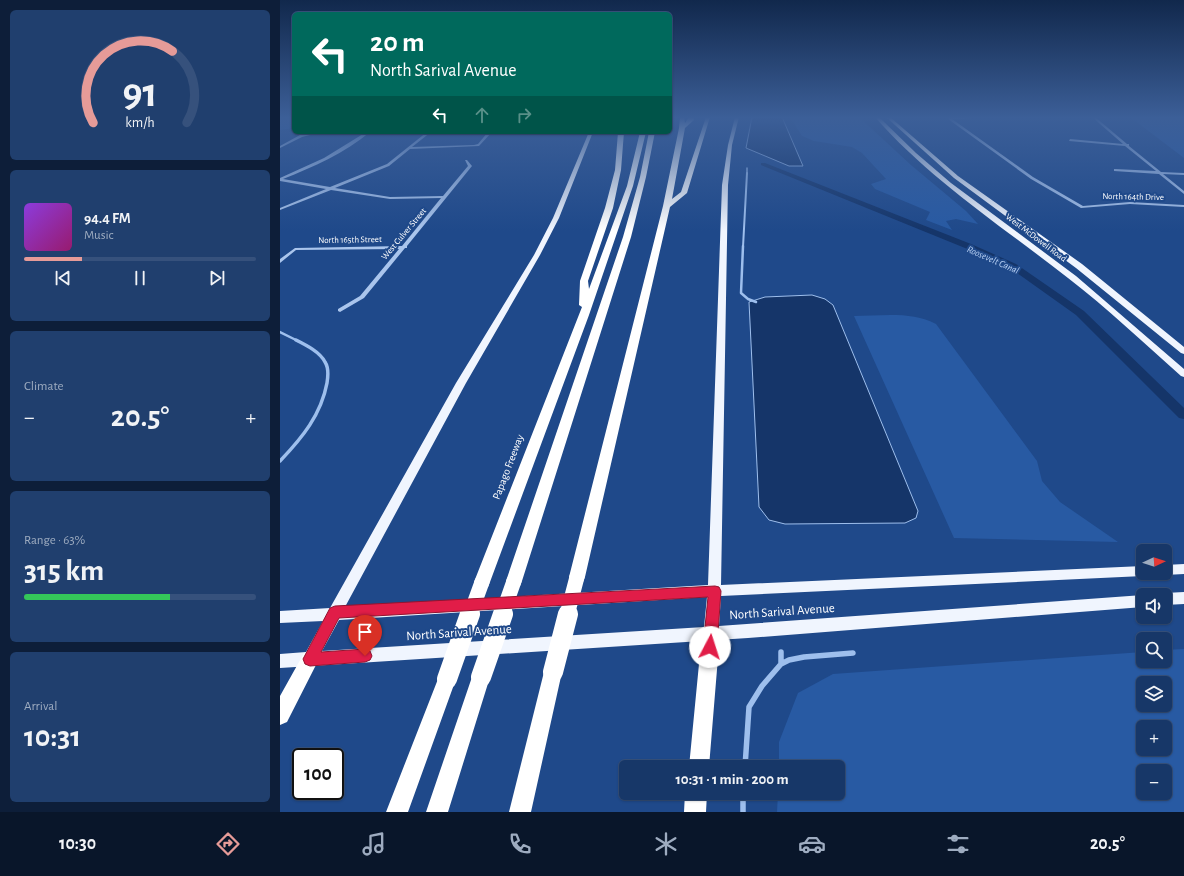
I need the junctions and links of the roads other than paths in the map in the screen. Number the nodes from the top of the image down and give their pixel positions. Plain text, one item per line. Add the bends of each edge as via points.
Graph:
1 (333, 155) edge
2 (402, 155) edge
3 (582, 155) edge
4 (619, 155) edge
5 (638, 155) edge
6 (647, 155) edge
7 (677, 155) edge
8 (696, 155) edge
9 (728, 155) edge
10 (915, 155) edge
11 (929, 155) edge
12 (1000, 155) edge
13 (1140, 155) edge
14 (466, 161) dead end
15 (1115, 170) dead end
16 (1160, 172) junction
17 (1184, 174) edge
18 (280, 179) edge
19 (332, 188) junction
20 (1184, 193) edge
21 (445, 197) junction
22 (667, 206) junction
23 (1184, 206) edge
24 (280, 209) edge
25 (405, 247) junction
26 (280, 262) edge
27 (340, 310) dead end
28 (584, 315) junction
29 (1184, 351) edge
30 (1184, 374) edge
31 (1184, 569) edge
32 (1172, 570) edge
33 (1136, 571) edge
34 (715, 591) junction
35 (1184, 598) edge
36 (1172, 599) edge
37 (1136, 601) edge
38 (335, 612) junction
39 (280, 616) edge
40 (711, 633) junction
41 (310, 659) junction
42 (280, 661) edge
43 (280, 715) edge
44 (700, 760) edge
45 (696, 800) edge
46 (397, 812) edge
47 (437, 812) edge
48 (520, 812) edge
49 (695, 812) edge

1 - 18 street via 318,164
2 - 19 street via 388,165
3 - 38 main road via 559,211 540,248 461,383
4 - 28 highway via 609,208 584,281
5 - 28 highway, Papago Freeway via 630,186
6 - 47 highway, bridge via 627,237
7 - 22 highway
8 - 22 highway via 684,193
9 - 34 main road
10 - 30 main road, West McDowell Road via 1073,278
11 - 29 main road, West McDowell Road via 1085,270
12 - 23 street, North 164th Drive via 1032,178 1082,207 1122,203
13 - 16 street
14 - 21 street, West Culver Street via 470,166
15 - 16 street
16 - 17 street
16 - 20 street
18 - 19 street
19 - 21 street via 390,198
19 - 24 street
21 - 25 street, West Culver Street
22 - 48 highway, bridge
25 - 26 street, North 165th Street via 295,249
25 - 27 street, West Culver Street via 362,297
28 - 46 highway, Papago Freeway, bridge
31 - 32 main road
33 - 34 main road, North Sarival Avenue
34 - 38 main road, North Sarival Avenue
34 - 40 main road
35 - 36 main road
37 - 40 main road, North Sarival Avenue
38 - 39 main road, North Sarival Avenue
38 - 41 main road
40 - 41 main road, North Sarival Avenue
40 - 44 highway
41 - 42 main road, North Sarival Avenue
41 - 43 highway
45 - 49 highway

